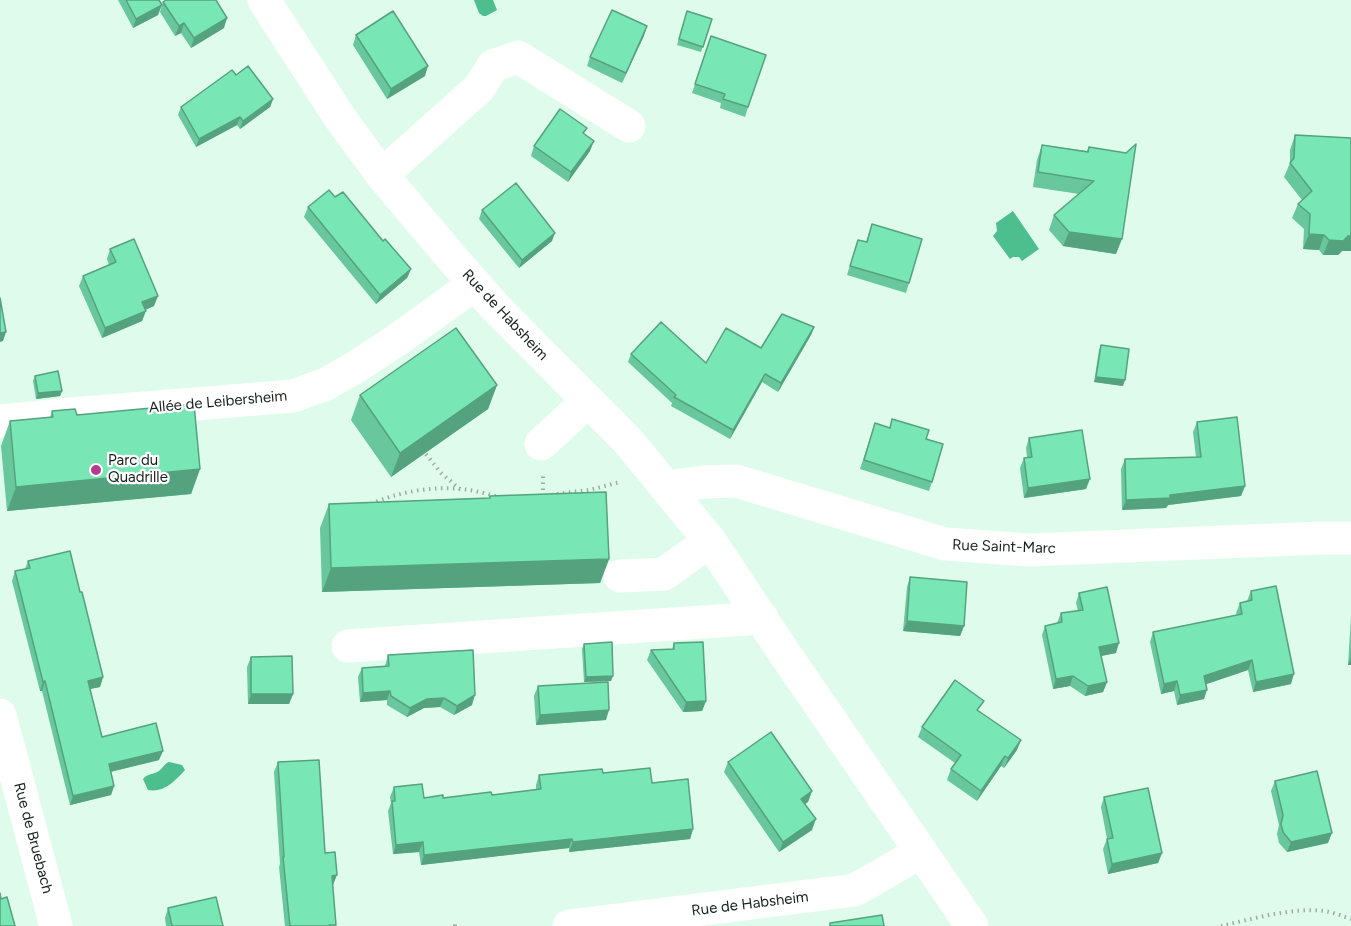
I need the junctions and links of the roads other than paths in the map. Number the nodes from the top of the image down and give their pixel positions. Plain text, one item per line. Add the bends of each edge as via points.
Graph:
1 (264, 0) edge
2 (629, 126) dead end
3 (382, 175) junction
4 (475, 284) junction
5 (588, 401) junction
6 (0, 421) edge
7 (541, 444) dead end
8 (667, 487) junction
9 (1351, 538) edge
10 (711, 541) junction
11 (620, 576) dead end
12 (762, 618) junction
13 (348, 646) dead end
14 (0, 715) edge
15 (921, 852) junction
16 (56, 926) edge
17 (569, 926) edge
18 (972, 926) edge

1 - 3 street, Rue de Habsheim
2 - 3 street via 518,57 493,66 480,88
3 - 4 street, Rue de Habsheim
4 - 5 street, Rue de Habsheim
4 - 6 street, Allée de Leibersheim via 356,367 293,396
5 - 7 street
5 - 8 street, Rue de Habsheim
8 - 9 street, Rue Saint-Marc via 736,481 945,544 1029,550
8 - 10 street, Rue de Habsheim
10 - 11 street via 664,574
10 - 12 street, Rue de Habsheim
12 - 13 street
12 - 15 street, Rue de Habsheim
14 - 16 street, Rue de Bruebach
15 - 17 street, Rue de Habsheim via 855,891
15 - 18 street, Rue de Habsheim

